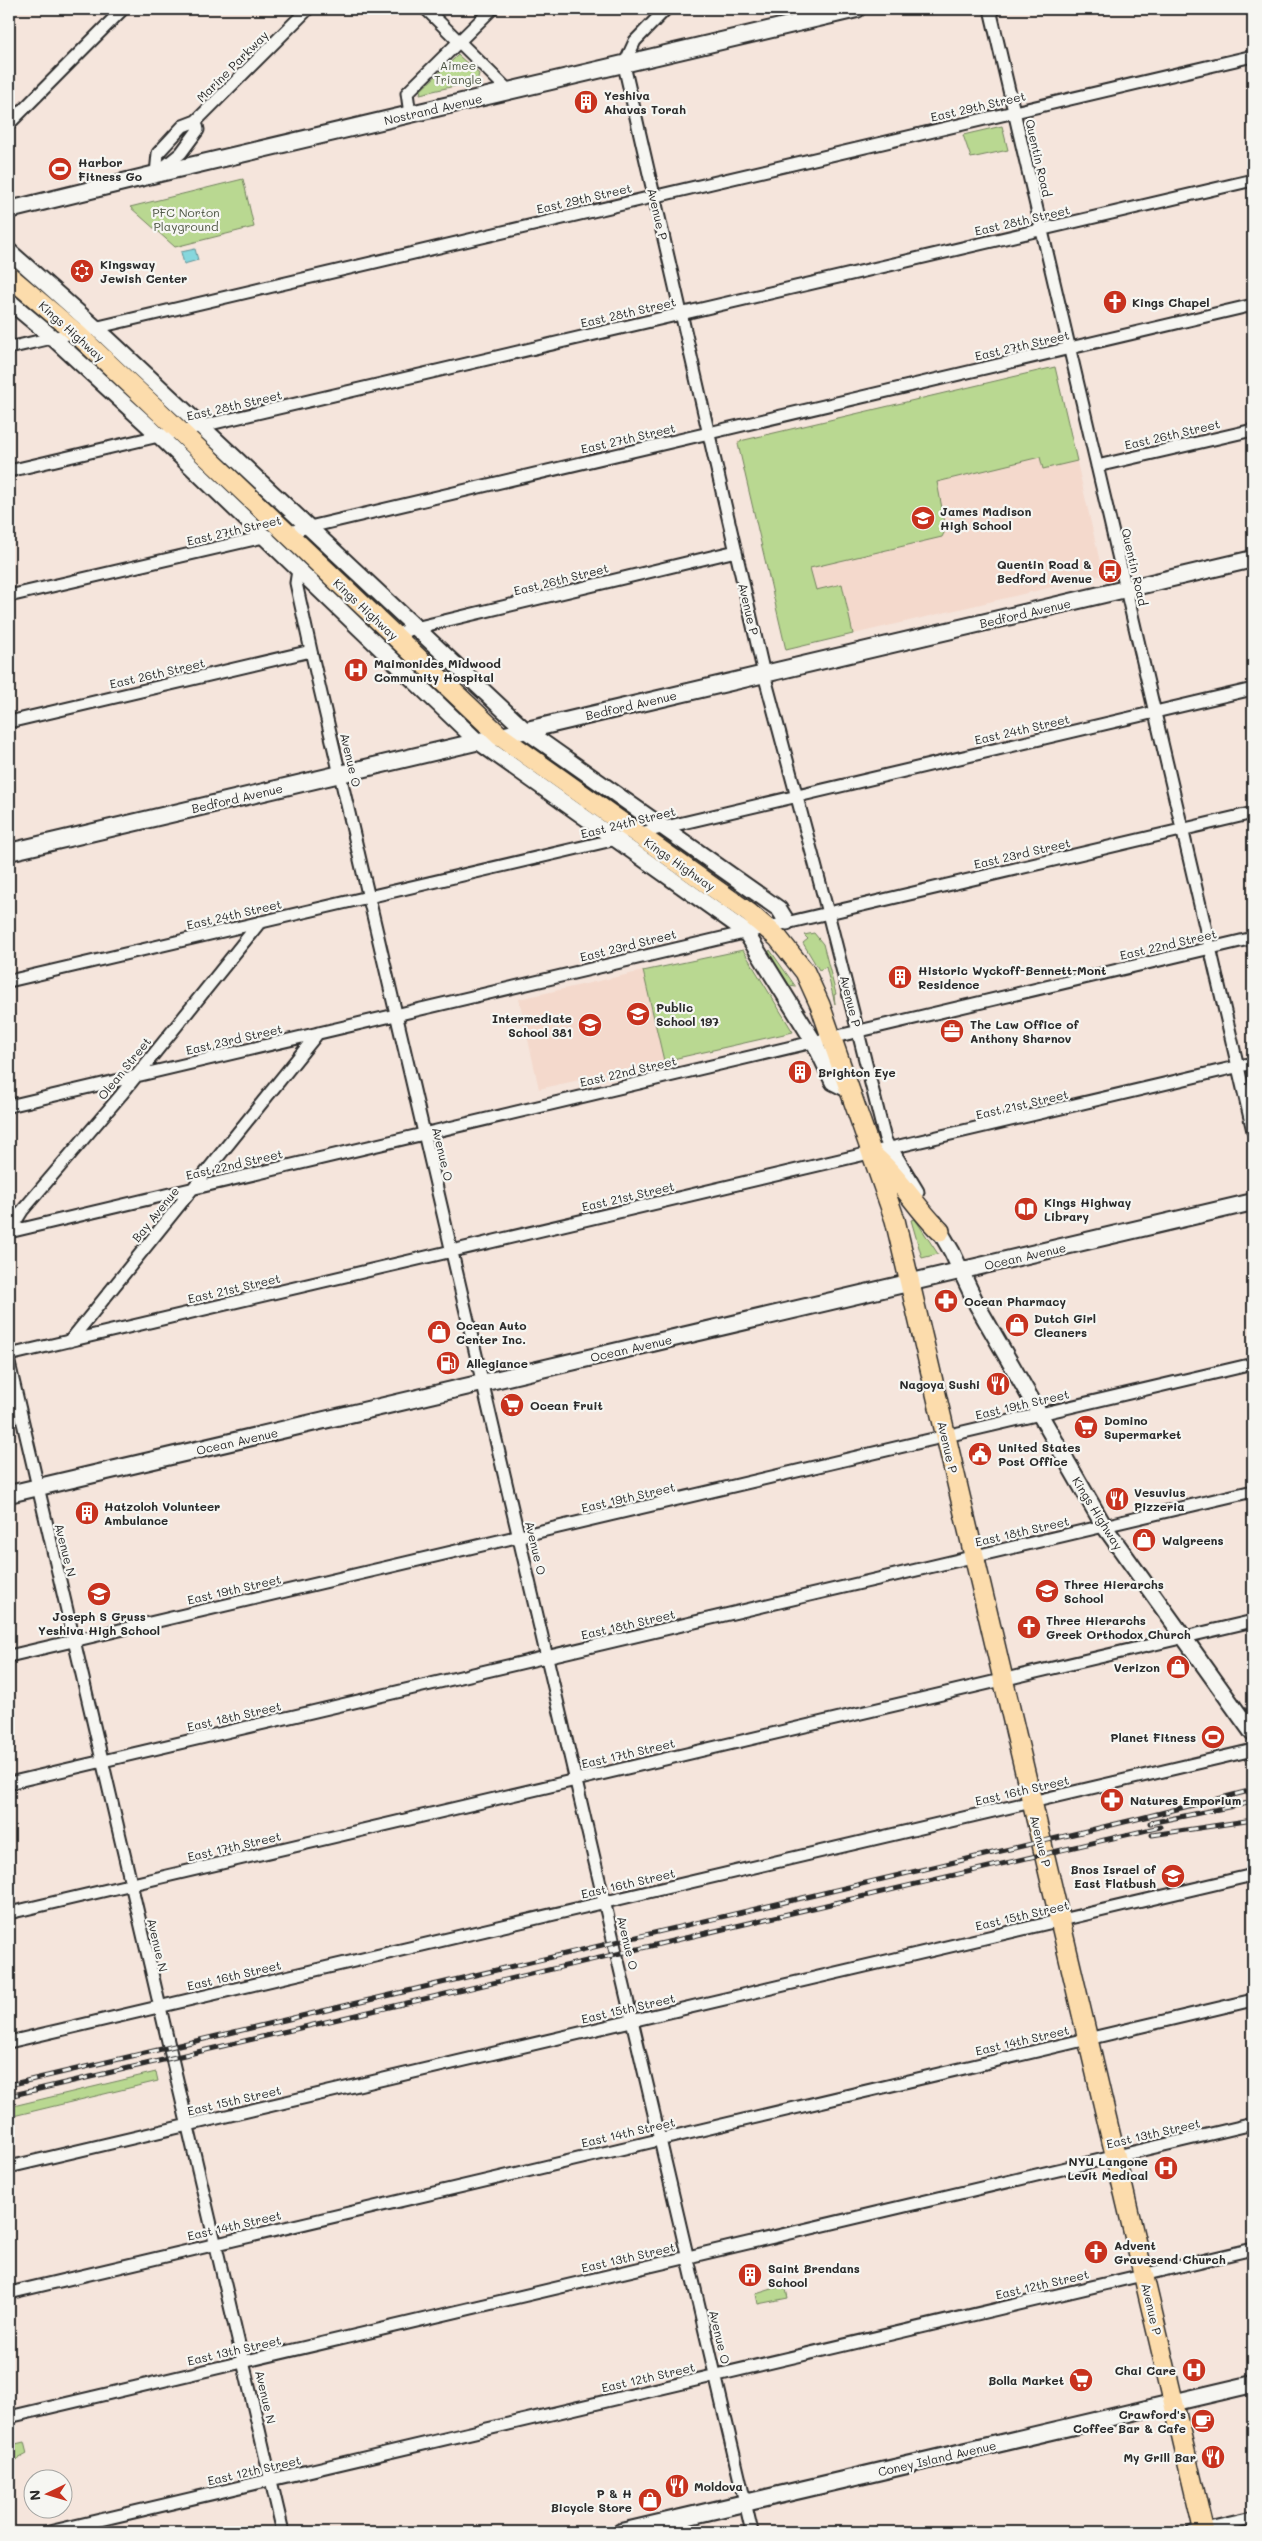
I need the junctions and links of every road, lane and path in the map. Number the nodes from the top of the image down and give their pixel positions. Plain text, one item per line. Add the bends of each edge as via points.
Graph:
1 (123, 9) edge
2 (308, 9) edge
3 (426, 9) edge
4 (492, 9) edge
5 (666, 9) edge
6 (857, 9) edge
7 (990, 9) edge
8 (460, 42) junction
9 (1253, 56) edge
10 (624, 65) junction
11 (509, 91) junction
12 (1014, 112) junction
13 (410, 114) junction
14 (196, 121) junction
15 (9, 124) edge
16 (156, 174) junction
17 (1253, 180) edge
18 (654, 195) junction
19 (9, 210) edge
20 (1042, 230) junction
21 (9, 251) edge
22 (9, 276) edge
23 (9, 302) edge
24 (1253, 305) edge
25 (681, 314) junction
26 (95, 327) junction
27 (74, 332) junction
28 (52, 338) junction
29 (9, 348) edge
30 (1070, 348) junction
31 (202, 427) junction
32 (1253, 430) edge
33 (180, 431) junction
34 (708, 433) junction
35 (158, 436) junction
36 (1098, 466) junction
37 (9, 471) edge
38 (309, 527) junction
39 (285, 533) junction
40 (263, 536) junction
41 (736, 551) junction
42 (1253, 559) edge
43 (298, 570) junction
44 (1126, 589) junction
45 (9, 596) edge
46 (415, 628) junction
47 (394, 635) junction
48 (373, 642) junction
49 (311, 651) junction
50 (764, 674) junction
51 (1253, 689) edge
52 (1155, 712) junction
53 (9, 722) edge
54 (524, 730) junction
55 (500, 736) junction
56 (476, 740) junction
57 (340, 774) junction
58 (796, 796) junction
59 (1253, 813) edge
60 (664, 827) junction
61 (1183, 830) junction
62 (638, 834) junction
63 (614, 840) junction
64 (9, 852) edge
65 (368, 896) junction
66 (828, 913) junction
67 (260, 922) junction
68 (786, 922) junction
69 (765, 927) junction
70 (745, 931) junction
71 (1253, 938) edge
72 (1210, 948) junction
73 (9, 981) edge
74 (396, 1015) junction
75 (858, 1031) junction
76 (318, 1033) junction
77 (823, 1040) junction
78 (1253, 1063) edge
79 (1238, 1067) junction
80 (135, 1077) junction
81 (9, 1106) edge
82 (1253, 1131) edge
83 (424, 1133) junction
84 (890, 1149) junction
85 (870, 1153) junction
86 (194, 1188) junction
87 (1253, 1202) edge
88 (9, 1232) edge
89 (940, 1232) junction
90 (452, 1251) junction
91 (960, 1271) junction
92 (909, 1283) junction
93 (70, 1341) junction
94 (9, 1356) edge
95 (9, 1363) edge
96 (1253, 1364) edge
97 (483, 1383) junction
98 (1038, 1414) junction
99 (946, 1436) junction
100 (37, 1488) junction
101 (1253, 1491) edge
102 (9, 1494) edge
103 (1104, 1526) junction
104 (519, 1536) junction
105 (974, 1556) junction
106 (1253, 1621) edge
107 (1183, 1637) junction
108 (74, 1641) junction
109 (9, 1656) edge
110 (547, 1657) junction
111 (1003, 1679) junction
112 (1253, 1734) edge
113 (1253, 1750) edge
114 (102, 1761) junction
115 (576, 1779) junction
116 (9, 1783) edge
117 (1032, 1802) junction
118 (1253, 1875) edge
119 (131, 1884) junction
120 (605, 1902) junction
121 (9, 1913) edge
122 (1060, 1920) junction
123 (1253, 2000) edge
124 (158, 2007) junction
125 (632, 2021) junction
126 (1088, 2038) junction
127 (9, 2042) edge
128 (1253, 2124) edge
129 (187, 2125) junction
130 (660, 2139) junction
131 (1116, 2156) junction
132 (9, 2167) edge
133 (215, 2244) junction
134 (1253, 2249) edge
135 (688, 2257) junction
136 (1144, 2275) junction
137 (9, 2293) edge
138 (243, 2362) junction
139 (715, 2375) junction
140 (1253, 2384) edge
141 (1174, 2403) junction
142 (9, 2417) edge
143 (271, 2480) junction
144 (745, 2503) junction
145 (1253, 2518) edge
146 (1200, 2531) edge
147 (49, 2532) edge
148 (283, 2532) edge
149 (621, 2532) edge
150 (752, 2532) edge

1 - 15 street
2 - 14 street, Marine Parkway
3 - 8 street
4 - 8 street
5 - 10 street via 635,41
6 - 10 main road, Nostrand Avenue
7 - 12 street, Quentin Road
8 - 11 street
8 - 13 street via 407,93
9 - 12 street, East 29th Street
10 - 11 main road, Nostrand Avenue
10 - 18 street, Avenue P
11 - 13 main road, Nostrand Avenue
12 - 18 street, East 29th Street
12 - 20 street, Quentin Road
13 - 16 main road, Nostrand Avenue
14 - 16 street, Marine Parkway via 198,130 181,153
14 - 16 street, Marine Parkway via 183,126 158,153
16 - 19 main road, Nostrand Avenue
17 - 20 street, East 28th Street
18 - 25 street, Avenue P
18 - 26 street, East 29th Street
20 - 25 street, East 28th Street
20 - 30 street, Quentin Road
21 - 26 street, Kings Highway
22 - 27 main road, Kings Highway
23 - 28 street, Kings Highway
24 - 30 street, East 27th Street
25 - 31 street, East 28th Street
25 - 34 street, Avenue P
26 - 27 street, East 29th Street
26 - 31 street, Kings Highway
27 - 28 street, East 29th Street
27 - 33 main road, Kings Highway
28 - 29 street, East 29th Street
28 - 35 street, Kings Highway
30 - 34 street, East 27th Street
30 - 36 street, Quentin Road
31 - 33 street, East 28th Street
31 - 38 street, Kings Highway
32 - 36 street, East 26th Street
33 - 35 street, East 28th Street
33 - 39 main road, Kings Highway
34 - 38 street, East 27th Street
34 - 41 street, Avenue P
35 - 37 street, East 28th Street
35 - 40 street, Kings Highway
36 - 44 street, Quentin Road
38 - 39 street, East 27th Street
38 - 46 street, Kings Highway
39 - 40 street, East 27th Street
39 - 47 main road, Kings Highway
40 - 43 street, Kings Highway
40 - 45 street, East 27th Street
41 - 46 street, East 26th Street
41 - 50 street, Avenue P
42 - 44 main road, Bedford Avenue
43 - 48 street, Kings Highway
43 - 49 street, Avenue O via 296,583
44 - 50 main road, Bedford Avenue
44 - 52 street, Quentin Road
46 - 47 street, East 26th Street
46 - 54 street, Kings Highway
47 - 48 street, East 26th Street
47 - 55 main road, Kings Highway
48 - 56 street, Kings Highway
49 - 53 street, East 26th Street
49 - 57 street, Avenue O
50 - 54 main road, Bedford Avenue
50 - 58 street, Avenue P
51 - 52 street, East 24th Street
52 - 58 street, East 24th Street
52 - 61 street, Quentin Road
54 - 55 main road, Bedford Avenue
54 - 60 street, Kings Highway
55 - 56 main road, Bedford Avenue
55 - 62 main road, Kings Highway
56 - 57 main road, Bedford Avenue
56 - 63 street, Kings Highway
57 - 64 main road, Bedford Avenue
57 - 65 street, Avenue O
58 - 60 street, East 24th Street
58 - 66 street, Avenue P
59 - 61 street, East 23rd Street
60 - 62 street, East 24th Street
60 - 68 street, Kings Highway via 779,909
61 - 66 street, East 23rd Street
61 - 72 street, Quentin Road
62 - 63 street, East 24th Street
62 - 69 main road, Kings Highway
63 - 65 street, East 24th Street
63 - 70 street, Kings Highway
65 - 67 street, East 24th Street
65 - 74 street, Avenue O
66 - 68 street, East 23rd Street
66 - 75 street, Avenue P
67 - 73 street, East 24th Street
67 - 80 street, Olean Street
68 - 69 street, East 23rd Street
69 - 70 street, East 23rd Street
69 - 77 main road, Kings Highway via 805,972
70 - 74 street, East 23rd Street
70 - 77 street, Kings Highway
71 - 72 street, East 22nd Street
72 - 75 street, East 22nd Street
72 - 79 street, Quentin Road
74 - 76 street, East 23rd Street
74 - 83 street, Avenue O
75 - 77 street, East 22nd Street
75 - 84 street, Avenue P
76 - 80 street, East 23rd Street
76 - 86 street, Bay Avenue
77 - 83 street, East 22nd Street
77 - 85 main road, Kings Highway via 849,1090
78 - 79 street, East 21st Street
79 - 82 street, Quentin Road
79 - 84 street, East 21st Street
80 - 81 street, East 23rd Street
80 - 88 street, Olean Street via 22,1211
83 - 86 street, East 22nd Street
83 - 90 street, Avenue O
84 - 85 street, East 21st Street
84 - 89 street, Kings Highway
85 - 89 main road via 887,1168 921,1213
85 - 90 street, East 21st Street
85 - 92 main road, Avenue P via 895,1220
86 - 88 street, East 22nd Street
86 - 93 street, Bay Avenue
87 - 91 main road, Ocean Avenue
89 - 91 street, Kings Highway
90 - 93 street, East 21st Street
90 - 97 street, Avenue O
91 - 92 main road, Ocean Avenue
91 - 98 street, Kings Highway
92 - 97 main road, Ocean Avenue
92 - 99 main road, Avenue P
93 - 94 street, East 21st Street
95 - 100 street, Avenue N
96 - 98 street, East 19th Street
97 - 100 main road, Ocean Avenue
97 - 104 street, Avenue O
98 - 99 street, East 19th Street
98 - 103 street, Kings Highway
99 - 104 street, East 19th Street
99 - 105 main road, Avenue P
100 - 102 main road, Ocean Avenue
100 - 108 street, Avenue N
101 - 103 street, East 18th Street
103 - 105 street, East 18th Street
103 - 107 street, Kings Highway
104 - 108 street, East 19th Street
104 - 110 street, Avenue O
105 - 110 street, East 18th Street
105 - 111 main road, Avenue P
106 - 107 street, East 17th Street
107 - 111 street, East 17th Street
107 - 112 street, Kings Highway
108 - 109 street, East 19th Street
108 - 114 street, Avenue N
110 - 114 street, East 18th Street
110 - 115 street, Avenue O
111 - 115 street, East 17th Street
111 - 117 main road, Avenue P
113 - 117 street, East 16th Street
114 - 116 street, East 18th Street
114 - 119 street, Avenue N
115 - 119 street, East 17th Street
115 - 120 street, Avenue O
117 - 120 street, East 16th Street
117 - 122 main road, Avenue P
118 - 122 street, East 15th Street
119 - 121 street, East 17th Street
119 - 124 street, Avenue N
120 - 124 street, East 16th Street
120 - 125 street, Avenue O
122 - 125 street, East 15th Street
122 - 126 main road, Avenue P
123 - 126 street, East 14th Street
124 - 127 street, East 16th Street
124 - 129 street, Avenue N
125 - 129 street, East 15th Street
125 - 130 street, Avenue O
126 - 130 street, East 14th Street
126 - 131 main road, Avenue P
128 - 131 street, East 13th Street
129 - 132 street, East 15th Street
129 - 133 street, Avenue N
130 - 133 street, East 14th Street
130 - 135 street, Avenue O
131 - 135 street, East 13th Street
131 - 136 main road, Avenue P
133 - 137 street, East 14th Street
133 - 138 street, Avenue N
134 - 136 street, East 12th Street
135 - 138 street, East 13th Street
135 - 139 street, Avenue O
136 - 139 street, East 12th Street
136 - 141 main road, Avenue P
138 - 142 street, East 13th Street
138 - 143 street, Avenue N
139 - 143 street, East 12th Street
139 - 144 street, Avenue O
140 - 141 main road, Coney Island Avenue
141 - 144 main road, Coney Island Avenue
141 - 146 main road, Avenue P
143 - 147 street, East 12th Street
143 - 148 street, Avenue N
144 - 149 main road, Coney Island Avenue
144 - 150 street, Avenue O
145 - 146 street

